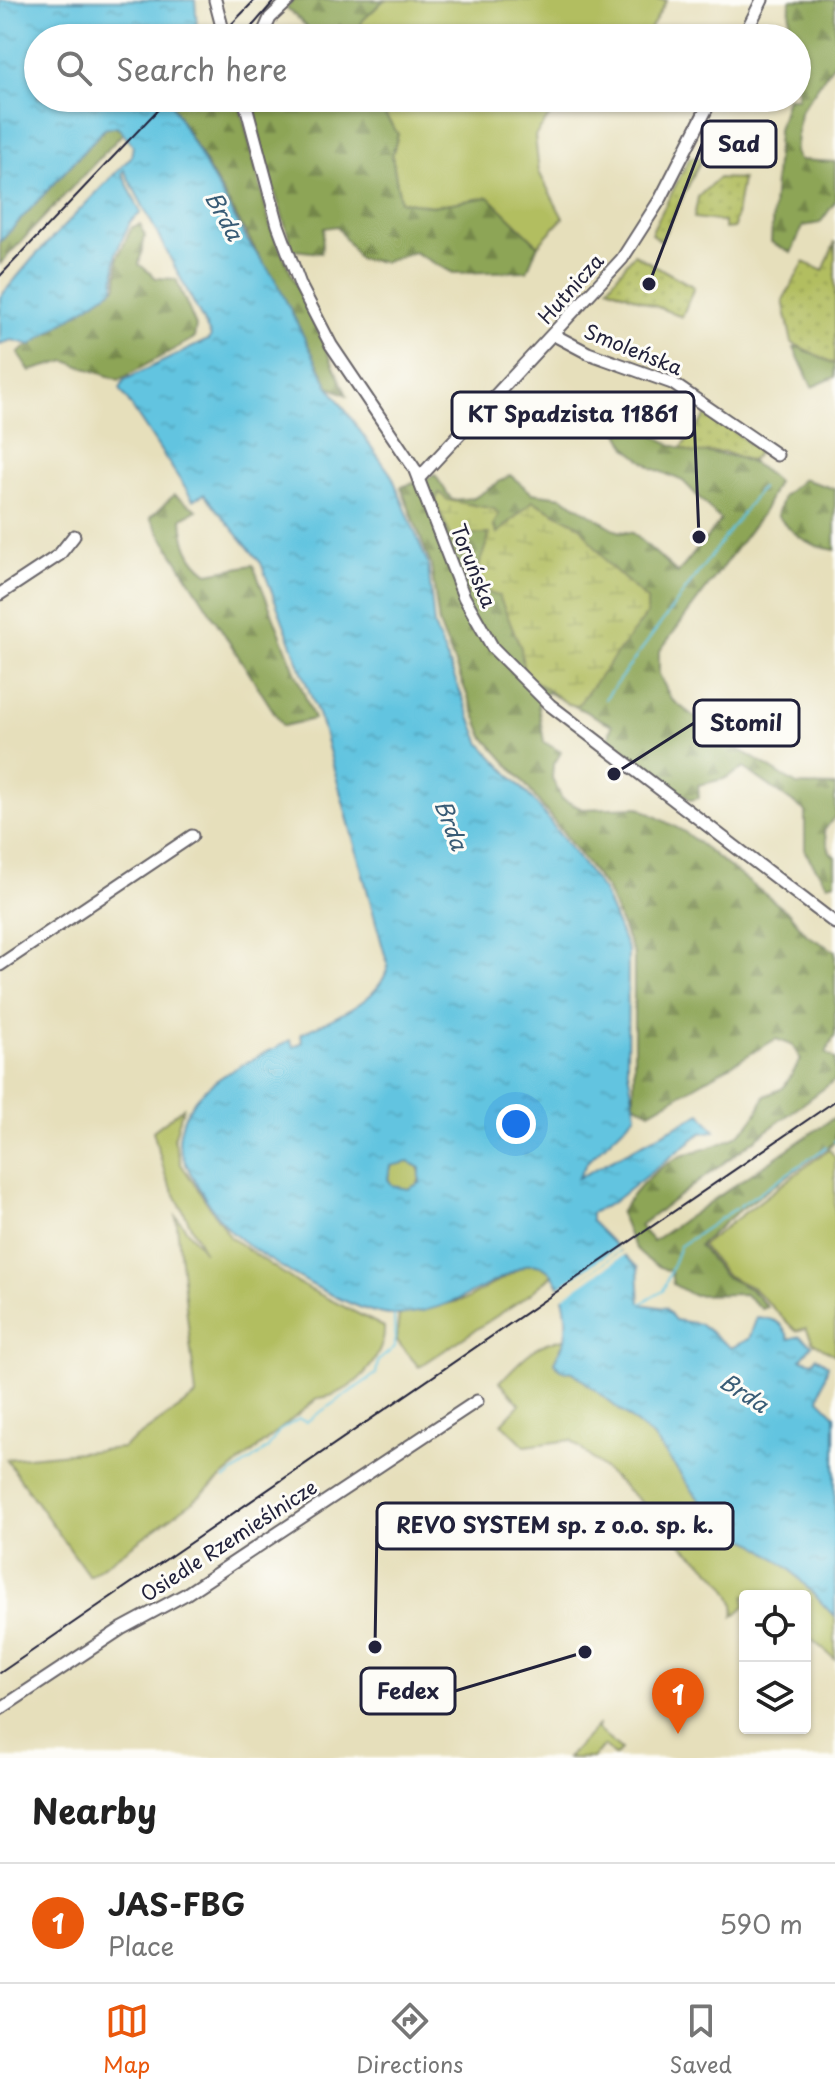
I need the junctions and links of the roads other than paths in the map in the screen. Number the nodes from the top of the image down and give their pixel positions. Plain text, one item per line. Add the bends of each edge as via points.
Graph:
1 (215, 0) edge
2 (289, 0) edge
3 (762, 0) edge
4 (221, 24) edge
5 (267, 24) edge
6 (750, 24) edge
7 (248, 112) edge
8 (705, 112) edge
9 (554, 335) junction
10 (777, 455) dead end
11 (419, 478) junction
12 (74, 536) dead end
13 (0, 594) edge
14 (192, 836) dead end
15 (835, 923) edge
16 (0, 965) edge
17 (477, 1401) dead end
18 (0, 1709) edge

1 - 4 street
2 - 5 street
3 - 6 street
7 - 11 street, Toruńska via 278,225 306,297 331,345
8 - 9 street, Hutnicza via 638,237
9 - 10 street, Smoleńska via 672,383
9 - 11 street, Hutnicza
11 - 15 street, Toruńska via 471,613 509,668
12 - 13 street via 63,552
14 - 16 street
17 - 18 street, Osiedle Rzemieślnicze via 186,1594 121,1629

